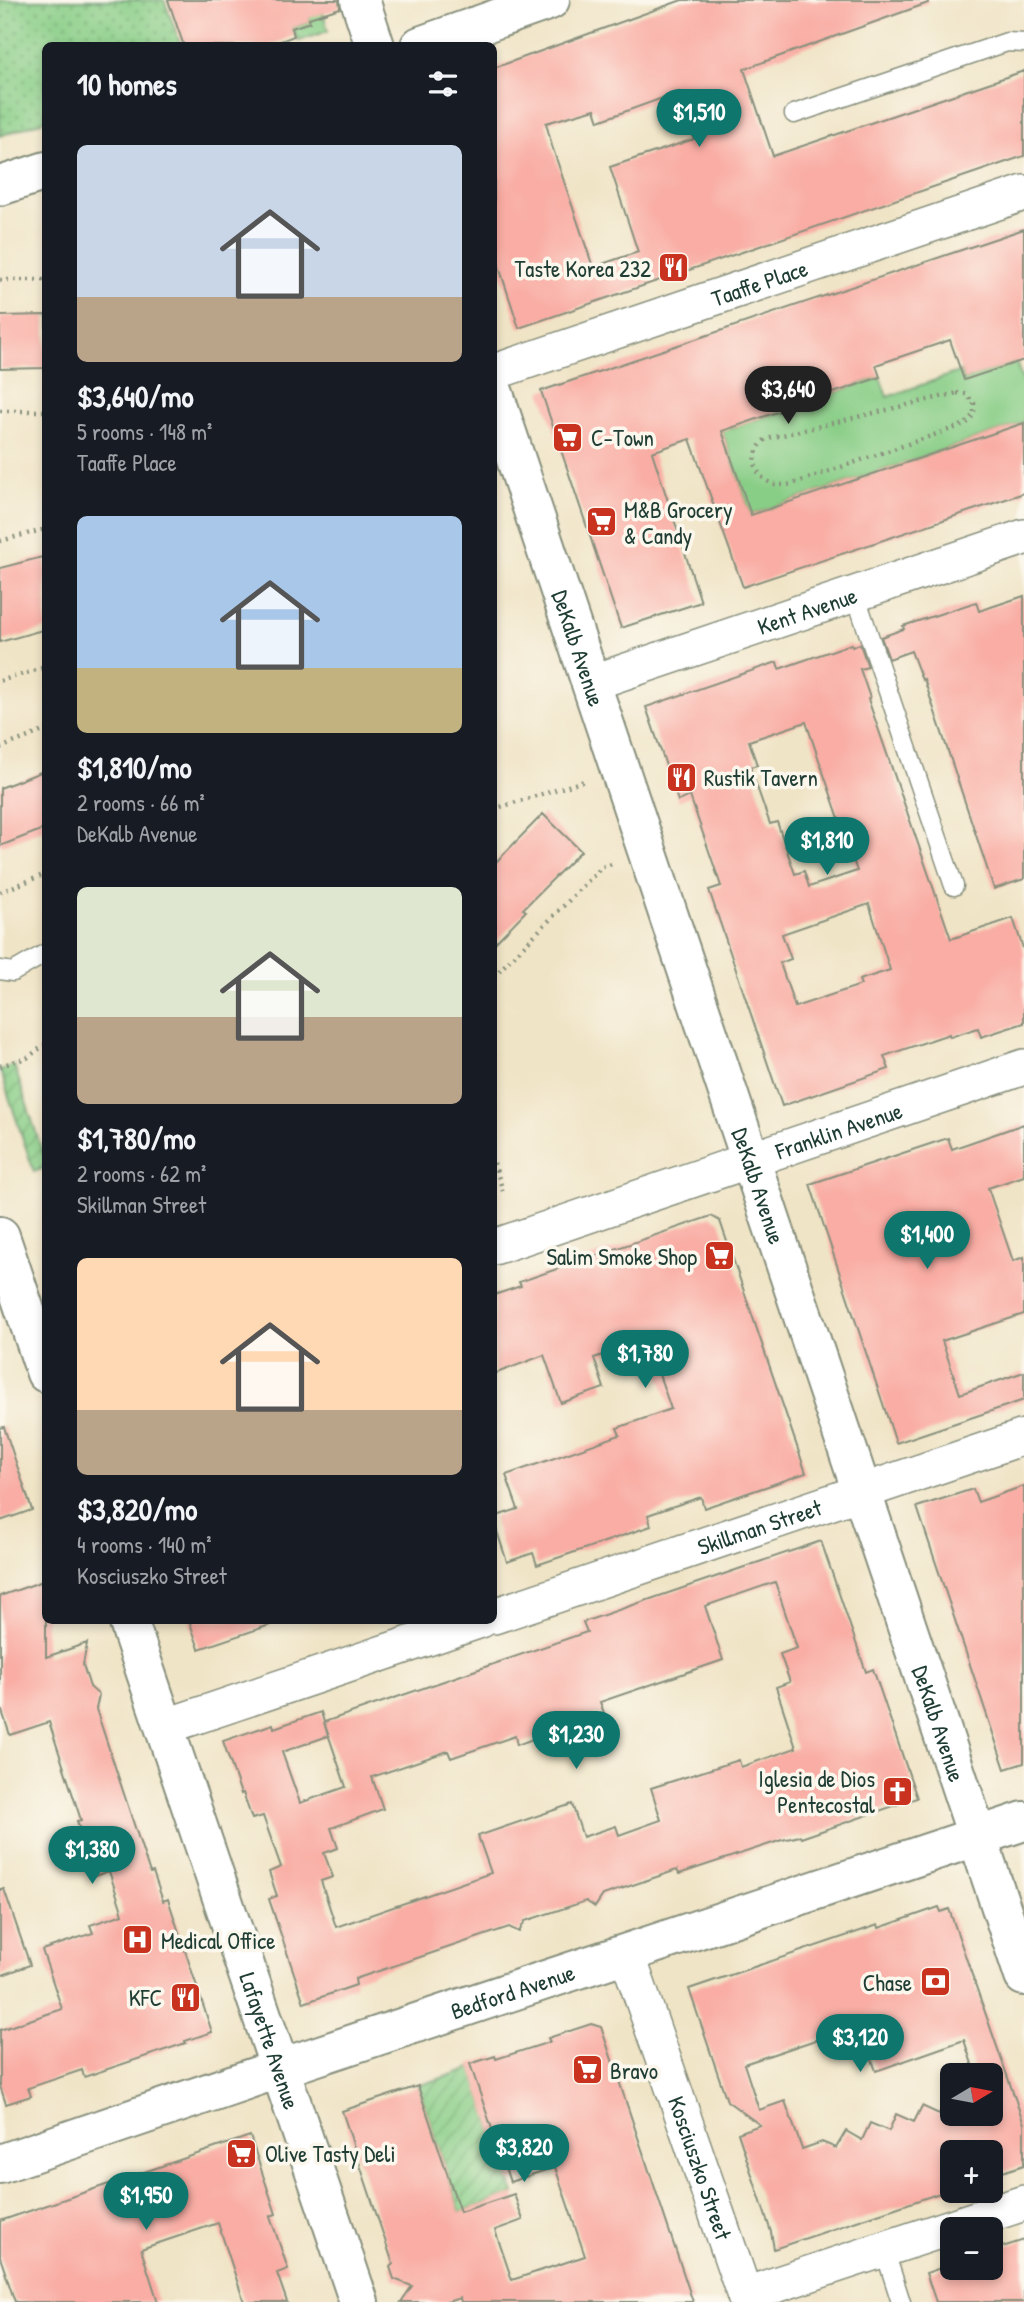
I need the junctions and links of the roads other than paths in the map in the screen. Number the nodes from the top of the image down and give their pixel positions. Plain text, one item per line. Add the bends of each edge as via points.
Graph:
1 (360, 0) edge
2 (550, 0) edge
3 (374, 42) edge
4 (431, 42) edge
5 (1024, 43) edge
6 (794, 114) dead end
7 (42, 172) edge
8 (0, 186) edge
9 (1024, 193) edge
10 (497, 371) edge
11 (497, 403) edge
12 (1024, 537) edge
13 (855, 594) junction
14 (591, 683) junction
15 (954, 886) dead end
16 (42, 955) edge
17 (0, 970) edge
18 (1024, 1067) edge
19 (750, 1159) junction
20 (0, 1236) edge
21 (497, 1246) edge
22 (24, 1314) edge
23 (42, 1362) edge
24 (1024, 1437) edge
25 (862, 1492) junction
26 (497, 1615) edge
27 (129, 1624) edge
28 (469, 1624) edge
29 (164, 1727) junction
30 (1024, 1821) edge
31 (978, 1836) junction
32 (627, 1954) junction
33 (1024, 1976) edge
34 (281, 2068) junction
35 (0, 2164) edge
36 (1024, 2203) edge
37 (884, 2249) junction
38 (746, 2298) edge
39 (359, 2302) edge
40 (901, 2302) edge

1 - 3 main road
2 - 4 main road
5 - 6 lane via 1007,42
7 - 8 main road
9 - 10 street, Taaffe Place
11 - 14 main road, DeKalb Avenue
12 - 13 street, Kent Avenue
13 - 14 street, Kent Avenue
13 - 15 lane
14 - 19 main road, DeKalb Avenue
16 - 17 lane via 13,972
18 - 19 street, Franklin Avenue
19 - 21 street, Franklin Avenue
19 - 25 main road, DeKalb Avenue
20 - 22 main road
22 - 23 main road
24 - 25 street, Skillman Street
25 - 26 street, Skillman Street
25 - 31 main road, DeKalb Avenue
27 - 29 main road, Lafayette Avenue
28 - 29 street
29 - 34 main road, Lafayette Avenue
30 - 31 main road, Bedford Avenue
31 - 32 main road, Bedford Avenue
31 - 33 main road, DeKalb Avenue
32 - 34 main road, Bedford Avenue
32 - 38 street, Kosciuszko Street
34 - 35 main road, Bedford Avenue
34 - 39 main road, Lafayette Avenue
36 - 37 street
37 - 38 street
37 - 40 lane

